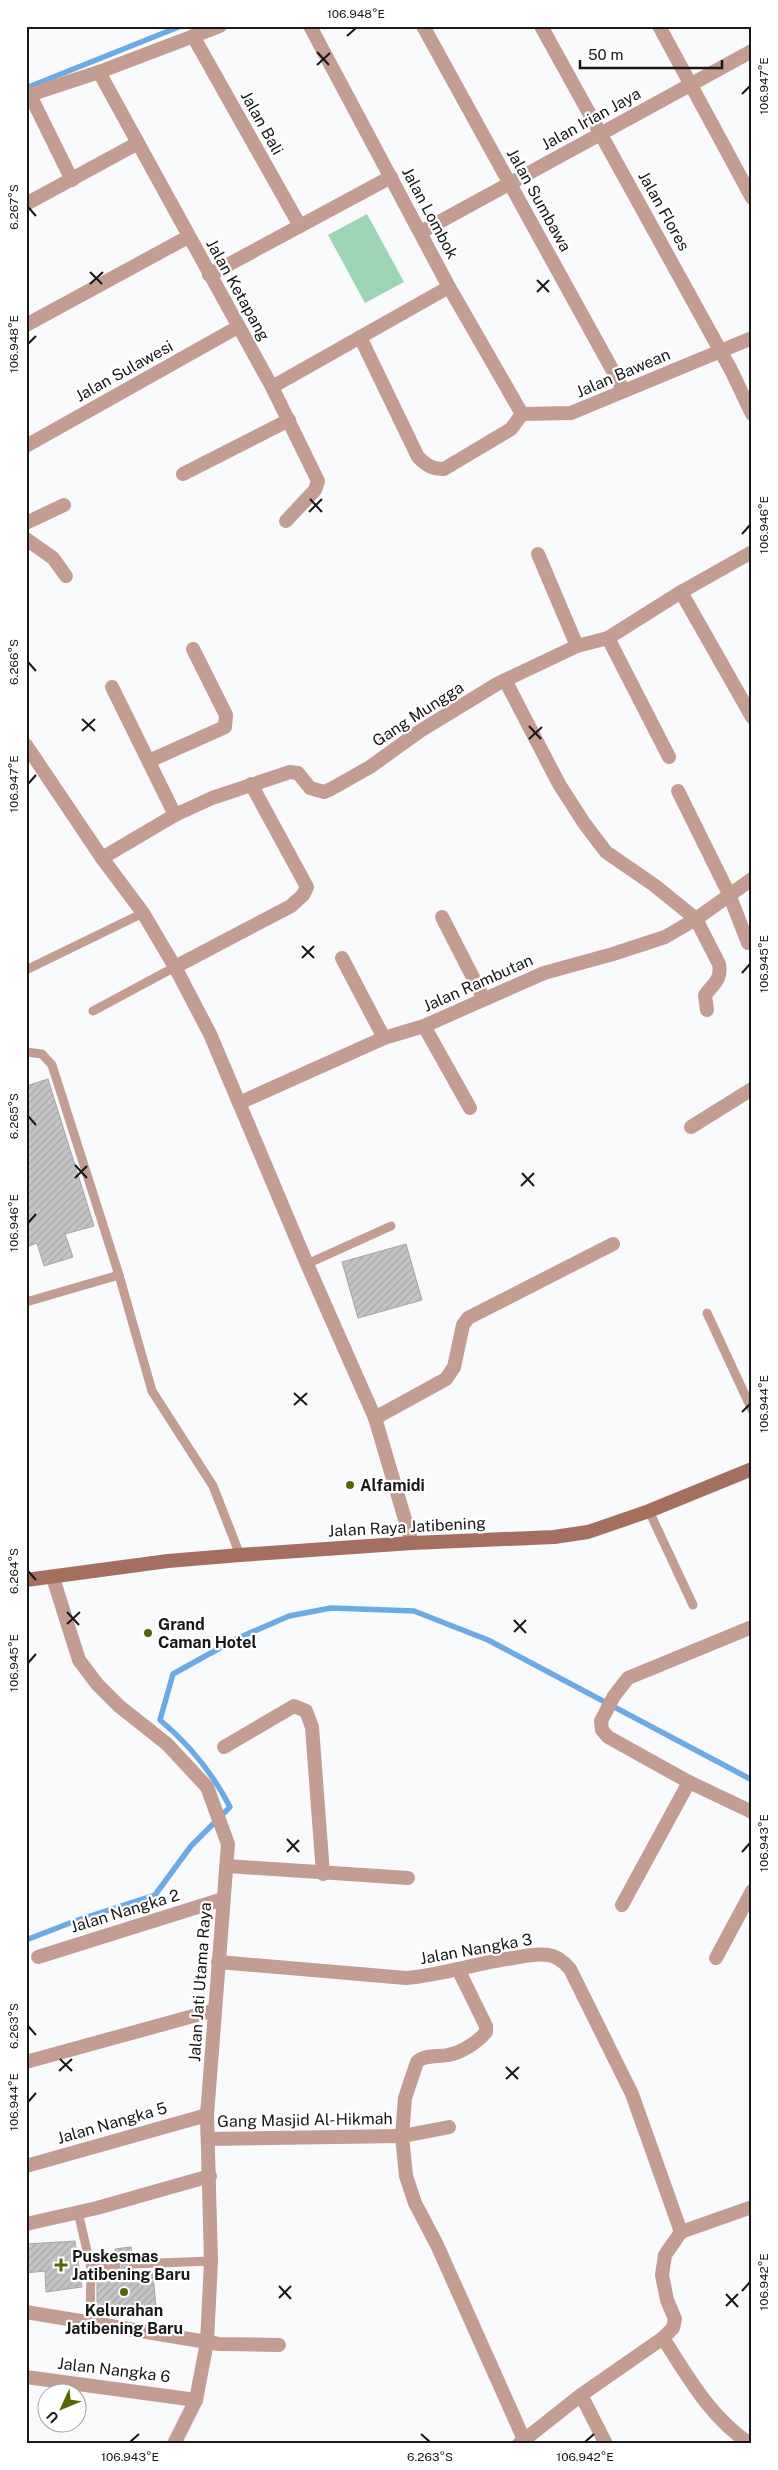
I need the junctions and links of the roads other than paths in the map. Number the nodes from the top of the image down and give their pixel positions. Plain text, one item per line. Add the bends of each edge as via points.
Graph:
1 (220, 26) edge
2 (310, 26) edge
3 (424, 26) edge
4 (541, 26) edge
5 (660, 26) edge
6 (193, 36) junction
7 (752, 51) edge
8 (99, 72) junction
9 (692, 84) junction
10 (28, 95) edge
11 (601, 134) junction
12 (138, 143) junction
13 (391, 177) junction
14 (72, 180) junction
15 (510, 184) junction
16 (752, 198) edge
17 (26, 204) edge
18 (300, 226) junction
19 (420, 232) junction
20 (188, 237) junction
21 (209, 275) junction
22 (449, 287) junction
23 (26, 325) edge
24 (238, 327) junction
25 (360, 337) junction
26 (752, 338) edge
27 (721, 351) junction
28 (272, 387) junction
29 (624, 391) junction
30 (522, 414) junction
31 (752, 414) edge
32 (289, 420) junction
33 (26, 446) edge
34 (183, 474) dead end
35 (64, 505) dead end
36 (286, 521) dead end
37 (26, 523) edge
38 (26, 539) edge
39 (752, 552) edge
40 (538, 554) dead end
41 (66, 576) dead end
42 (681, 592) junction
43 (608, 638) junction
44 (577, 646) junction
45 (193, 649) dead end
46 (505, 680) junction
47 (112, 687) dead end
48 (752, 717) edge
49 (26, 745) edge
50 (669, 757) dead end
51 (149, 761) junction
52 (251, 784) junction
53 (678, 791) dead end
54 (176, 815) junction
55 (102, 858) junction
56 (752, 879) edge
57 (729, 894) junction
58 (143, 913) junction
59 (442, 917) dead end
60 (696, 919) junction
61 (748, 943) dead end
62 (342, 958) dead end
63 (175, 967) junction
64 (26, 970) edge
65 (484, 999) junction
66 (707, 1010) dead end
67 (93, 1011) dead end
68 (424, 1026) junction
69 (384, 1038) junction
70 (26, 1052) edge
71 (752, 1089) edge
72 (239, 1103) junction
73 (470, 1108) dead end
74 (691, 1128) dead end
75 (391, 1226) dead end
76 (614, 1244) dead end
77 (307, 1264) junction
78 (119, 1276) junction
79 (26, 1302) edge
80 (707, 1313) dead end
81 (752, 1410) edge
82 (375, 1418) junction
83 (752, 1468) edge
84 (649, 1512) junction
85 (412, 1543) junction
86 (240, 1555) junction
87 (53, 1578) junction
88 (26, 1580) edge
89 (693, 1604) dead end
90 (752, 1627) edge
91 (224, 1747) dead end
92 (689, 1782) junction
93 (752, 1812) edge
94 (227, 1866) junction
95 (323, 1874) junction
96 (408, 1878) dead end
97 (752, 1890) edge
98 (223, 1899) junction
99 (622, 1905) dead end
100 (38, 1957) dead end
101 (716, 1958) dead end
102 (218, 1962) junction
103 (458, 1970) junction
104 (215, 2010) junction
105 (26, 2062) edge
106 (207, 2114) junction
107 (449, 2127) dead end
108 (402, 2136) junction
109 (208, 2139) junction
110 (26, 2166) edge
111 (210, 2176) junction
112 (752, 2207) edge
113 (78, 2212) junction
114 (26, 2224) edge
115 (682, 2232) junction
116 (211, 2261) junction
117 (134, 2264) dead end
118 (116, 2266) dead end
119 (91, 2268) junction
120 (26, 2312) edge
121 (90, 2323) junction
122 (663, 2338) junction
123 (206, 2342) junction
124 (279, 2345) dead end
125 (27, 2377) edge
126 (580, 2395) junction
127 (196, 2400) junction
128 (524, 2443) edge
129 (174, 2444) edge
130 (606, 2444) edge
131 (750, 2444) edge

1 - 6 street
2 - 13 street, Jalan Lombok
3 - 15 street, Jalan Sumbawa
4 - 11 street, Jalan Flores
5 - 9 street
6 - 8 street
6 - 18 street, Jalan Bali
7 - 9 street, Jalan Irian Jaya
8 - 10 street
8 - 12 street, Jalan Ketapang
9 - 11 street, Jalan Irian Jaya
9 - 16 street
10 - 14 street
11 - 15 street, Jalan Irian Jaya
11 - 27 street, Jalan Flores
12 - 14 street
12 - 20 street, Jalan Ketapang
13 - 18 street
13 - 19 street, Jalan Lombok
14 - 17 street
15 - 19 street, Jalan Irian Jaya
15 - 29 street, Jalan Sumbawa
18 - 21 street
19 - 22 street, Jalan Lombok
20 - 21 street, Jalan Ketapang
20 - 23 street
21 - 24 street, Jalan Ketapang
22 - 25 street
22 - 30 street, Jalan Lombok
24 - 28 street, Jalan Ketapang
24 - 33 street, Jalan Sulawesi
25 - 28 street
25 - 30 street via 413,449 431,468 444,469 511,429
26 - 27 street, Jalan Bawean
27 - 29 street, Jalan Bawean
27 - 31 street, Jalan Flores
28 - 32 street, Jalan Ketapang
29 - 30 street, Jalan Bawean via 571,413
32 - 34 street
32 - 36 street, Jalan Ketapang via 318,481 315,490
35 - 37 street
38 - 41 street via 53,558
39 - 42 street, Gang Mungga
40 - 44 street
42 - 43 street, Gang Mungga
42 - 48 street
43 - 44 street, Gang Mungga
43 - 50 street
44 - 46 street, Gang Mungga
45 - 51 street via 226,715 226,728
46 - 52 street, Gang Mungga via 420,730 370,767 332,789 324,792 310,788 294,771
46 - 60 street via 558,784 606,852
47 - 51 street
49 - 55 street
51 - 54 street
52 - 54 street, Gang Mungga
52 - 63 street via 307,887 291,906
53 - 57 street
54 - 55 street, Gang Mungga
55 - 58 street
56 - 57 street, Jalan Rambutan
57 - 60 street, Jalan Rambutan
57 - 61 street
58 - 63 street
58 - 64 lane
59 - 65 street
60 - 65 street, Jalan Rambutan via 665,937 544,973
60 - 66 street via 720,964 718,980 705,995
62 - 69 street
63 - 67 lane
63 - 72 street via 210,1034
65 - 68 street, Jalan Rambutan
68 - 69 street, Jalan Rambutan
68 - 73 street
69 - 72 street, Jalan Rambutan
70 - 78 lane via 42,1054 52,1065
71 - 74 street
72 - 77 street
75 - 77 lane
76 - 82 street via 468,1318 454,1367 446,1379
77 - 82 street
78 - 79 lane
78 - 86 lane via 152,1391 213,1486
80 - 81 lane
82 - 85 street
83 - 84 main road, Jalan Raya Jatibening
84 - 85 main road, Jalan Raya Jatibening via 588,1532 554,1537
84 - 89 lane
85 - 86 main road, Jalan Raya Jatibening
86 - 87 main road, Jalan Raya Jatibening via 168,1561
87 - 88 main road, Jalan Raya Jatibening
87 - 94 street, Jalan Jati Utama Raya via 80,1660 97,1684 167,1744 207,1787 228,1844
90 - 92 street via 628,1678 601,1721 602,1730 608,1737
91 - 95 street via 294,1706 306,1711 312,1727
92 - 93 street
92 - 99 street
94 - 95 street
94 - 98 street, Jalan Jati Utama Raya
95 - 96 street
97 - 101 street
98 - 100 street, Jalan Nangka 2
98 - 102 street, Jalan Jati Utama Raya
102 - 103 street, Jalan Nangka 3 via 406,1978
102 - 104 street, Jalan Jati Utama Raya
103 - 108 street via 486,2032 459,2052 419,2059 405,2098
103 - 115 street, Jalan Nangka 3 via 478,1963 548,1954 563,1961 570,1969 632,2094
104 - 105 street
104 - 106 street, Jalan Jati Utama Raya
106 - 109 street, Jalan Jati Utama Raya
106 - 110 street, Jalan Nangka 5
107 - 108 street, Gang Masjid Al-Hikmah
108 - 109 street, Gang Masjid Al-Hikmah
108 - 128 street via 406,2176 415,2203 437,2245
109 - 111 street, Jalan Jati Utama Raya
111 - 113 street
111 - 116 street, Jalan Jati Utama Raya
112 - 115 street
113 - 114 street
113 - 119 lane
115 - 122 street via 665,2255 662,2274 675,2320 673,2328
116 - 117 lane
116 - 123 street, Jalan Jati Utama Raya
118 - 119 lane
119 - 121 lane
120 - 121 street
121 - 123 street
122 - 126 street
122 - 131 street via 700,2396 716,2415
123 - 124 street
123 - 127 street, Jalan Jati Utama Raya
125 - 127 street, Jalan Nangka 6
126 - 128 street
126 - 130 street
127 - 129 street, Jalan Jati Utama Raya

